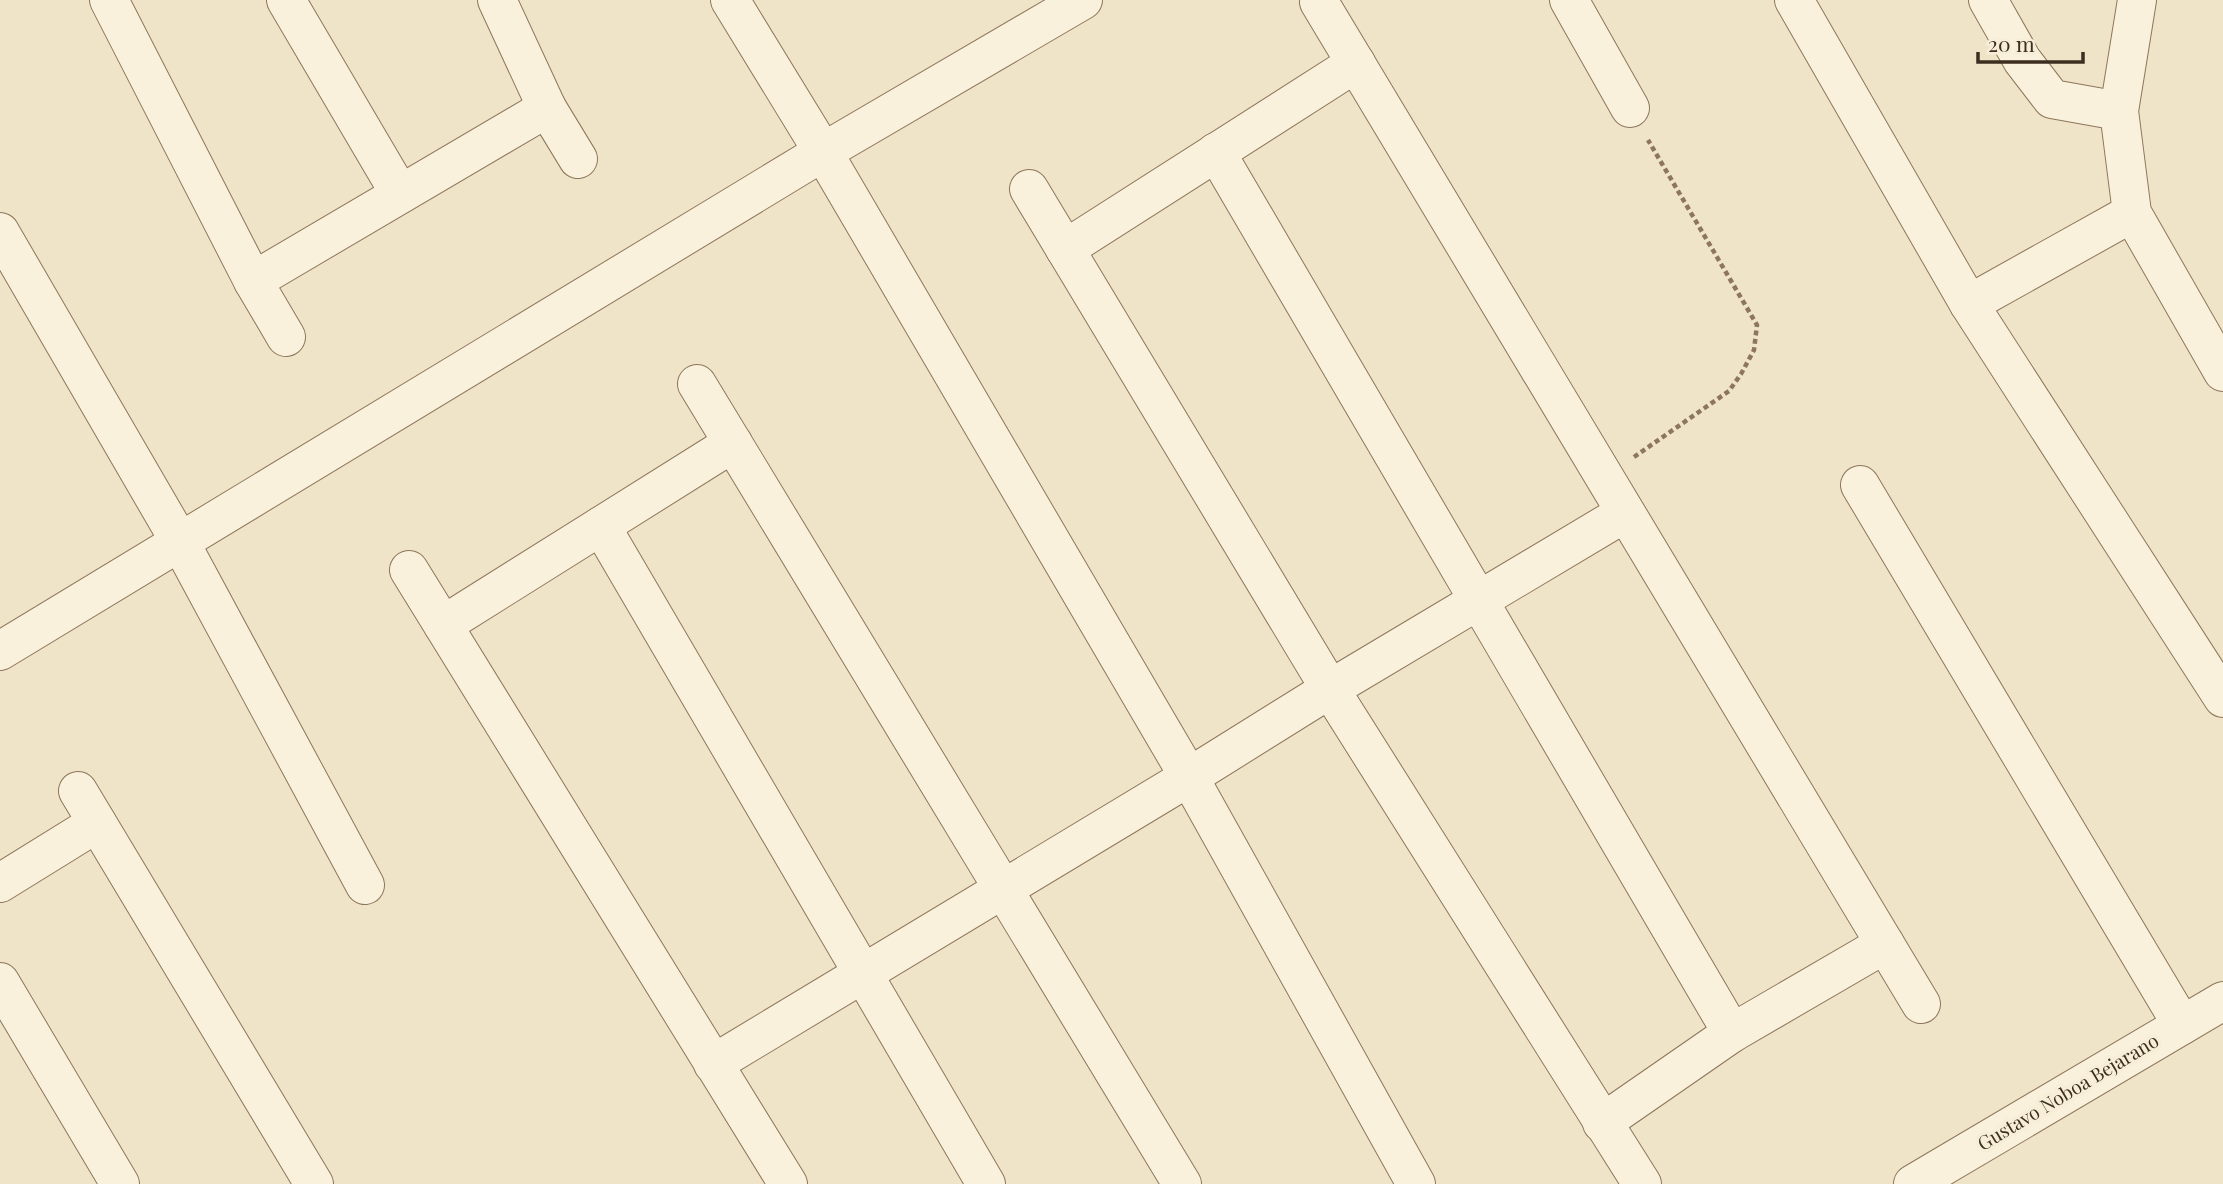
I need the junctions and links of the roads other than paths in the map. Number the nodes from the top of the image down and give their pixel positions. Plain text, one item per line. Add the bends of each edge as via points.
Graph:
1 (109, 0) edge
2 (286, 0) edge
3 (497, 0) edge
4 (730, 0) edge
5 (1083, 0) edge
6 (1569, 0) edge
7 (1794, 0) edge
8 (1988, 0) edge
9 (2137, 0) edge
10 (1319, 2) dead end
11 (1356, 63) junction
12 (547, 108) junction
13 (1630, 108) road end
14 (2119, 111) junction
15 (823, 152) junction
16 (1216, 152) junction
17 (578, 159) dead end
18 (1029, 189) dead end
19 (400, 194) junction
20 (2132, 213) junction
21 (0, 232) edge
22 (1065, 249) junction
23 (253, 281) junction
24 (1969, 304) junction
25 (286, 337) dead end
26 (2223, 372) edge
27 (697, 384) dead end
28 (733, 443) junction
29 (1860, 485) dead end
30 (1625, 513) junction
31 (601, 526) junction
32 (180, 542) junction
33 (409, 570) dead end
34 (1480, 600) junction
35 (443, 625) junction
36 (0, 651) edge
37 (1330, 689) junction
38 (2223, 698) edge
39 (1189, 776) junction
40 (0, 883) edge
41 (365, 885) dead end
42 (1004, 888) junction
43 (1885, 944) junction
44 (864, 973) junction
45 (0, 982) edge
46 (2223, 1001) edge
47 (1921, 1004) dead end
48 (2182, 1025) junction
49 (1732, 1033) junction
50 (713, 1064) junction
51 (1602, 1123) junction
52 (120, 1184) edge
53 (314, 1184) edge
54 (788, 1184) edge
55 (986, 1184) edge
56 (1182, 1184) edge
57 (1416, 1184) edge
58 (1642, 1184) edge
59 (1913, 1184) edge

1 - 23 street
2 - 19 street
3 - 12 street
4 - 15 street
5 - 15 street
6 - 13 street
7 - 24 street
8 - 14 street via 2022,60 2052,99
9 - 14 street
10 - 11 street
11 - 16 street
11 - 30 street
12 - 17 street
12 - 19 street
14 - 20 street
15 - 32 street
15 - 39 street
16 - 22 street
16 - 34 street
18 - 22 street
19 - 23 street
20 - 24 street
20 - 26 street
21 - 32 street
22 - 37 street
23 - 25 street
24 - 38 street
27 - 28 street
28 - 31 street
28 - 42 street
29 - 48 street
30 - 34 street
30 - 43 street
31 - 35 street
31 - 44 street
32 - 36 street
32 - 41 street
33 - 35 street
34 - 37 street
34 - 49 street
35 - 50 street
37 - 39 street
37 - 51 street
39 - 42 street
39 - 57 street
40 - 53 street via 88,807
42 - 44 street
42 - 56 street
43 - 47 street
43 - 49 street
44 - 50 street
44 - 55 street
45 - 52 street
46 - 48 street, Gustavo Noboa Bejarano
48 - 59 street, Gustavo Noboa Bejarano
49 - 51 street
50 - 54 street
51 - 58 street

